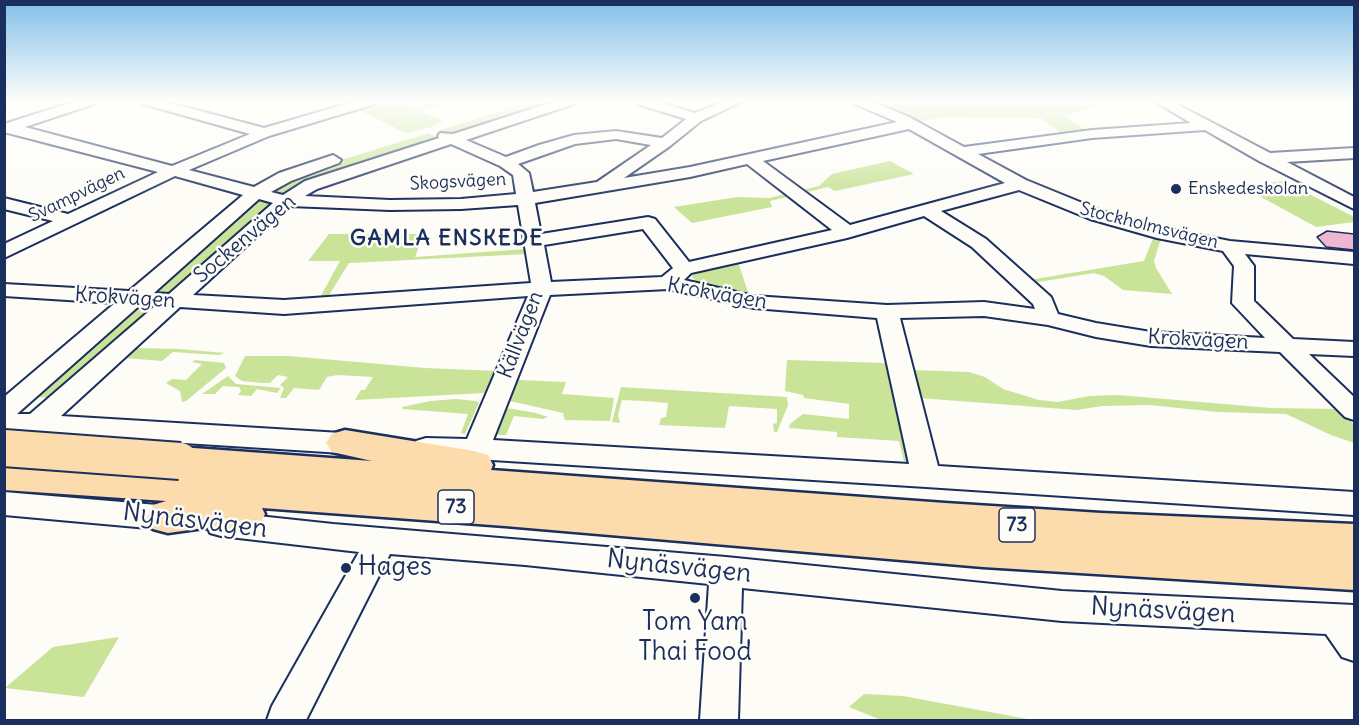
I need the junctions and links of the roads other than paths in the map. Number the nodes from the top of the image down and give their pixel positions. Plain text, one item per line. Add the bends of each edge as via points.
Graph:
1 (32, 135) edge
2 (260, 135) edge
3 (438, 135) edge
4 (439, 135) edge
5 (443, 135) edge
6 (591, 135) edge
7 (634, 135) edge
8 (675, 135) edge
9 (860, 135) edge
10 (930, 135) edge
11 (1086, 135) edge
12 (1222, 135) edge
13 (665, 143) junction
14 (962, 152) junction
15 (1354, 153) edge
16 (1265, 158) junction
17 (750, 159) junction
18 (506, 163) junction
19 (626, 168) junction
20 (171, 172) junction
21 (653, 178) junction
22 (1020, 184) junction
23 (602, 186) junction
24 (255, 194) junction
25 (525, 199) junction
26 (286, 201) junction
27 (4, 203) edge
28 (1354, 204) edge
29 (928, 211) junction
30 (69, 220) junction
31 (847, 232) junction
32 (534, 241) junction
33 (1230, 247) junction
34 (4, 252) edge
35 (1354, 258) edge
36 (676, 276) junction
37 (542, 289) junction
38 (4, 290) edge
39 (134, 298) junction
40 (173, 301) junction
41 (887, 312) junction
42 (1049, 318) junction
43 (1284, 344) junction
44 (1354, 349) edge
45 (4, 411) edge
46 (1354, 411) edge
47 (4, 422) edge
48 (36, 425) junction
49 (345, 443) junction
50 (476, 449) junction
51 (4, 450) edge
52 (4, 475) edge
53 (927, 476) junction
54 (170, 489) junction
55 (680, 500) junction
56 (4, 503) edge
57 (1354, 504) edge
58 (381, 541) junction
59 (1354, 541) edge
60 (726, 571) junction
61 (1354, 571) edge
62 (1348, 628) edge
63 (286, 720) edge
64 (719, 720) edge

1 - 20 street, Skogsvägen
2 - 20 street, Svampvägen
3 - 24 street, Sockenvägen via 318,164
4 - 26 street, Sockenvägen via 311,185
5 - 18 street, Källvägen
6 - 18 street
7 - 13 street
8 - 13 street
9 - 17 street, Skogsvägen
10 - 14 street, Stockholmsvägen
11 - 14 street
12 - 16 street
13 - 19 street
14 - 22 street, Stockholmsvägen
15 - 16 street
16 - 28 street
17 - 21 street, Skogsvägen
17 - 31 street
18 - 25 street, Källvägen via 521,173
19 - 21 street
19 - 23 street
20 - 24 street, Skogsvägen
20 - 30 street, Svampvägen
21 - 23 street, Skogsvägen
22 - 29 street
22 - 33 street, Stockholmsvägen via 1124,223
23 - 25 street, Skogsvägen
24 - 26 street, Skogsvägen
24 - 39 street, Sockenvägen
25 - 26 street, Skogsvägen via 390,205
25 - 32 street, Källvägen
26 - 40 street, Sockenvägen
27 - 30 street
29 - 31 street
29 - 42 street via 979,243 1043,302
30 - 34 street, Svampvägen
31 - 36 street
32 - 36 street via 648,223
32 - 37 street, Källvägen
33 - 35 street, Stockholmsvägen
33 - 43 street via 1244,266 1243,303
36 - 37 street, Krokvägen
36 - 41 street, Krokvägen via 754,302
37 - 40 street, Krokvägen via 284,307
37 - 50 street, Källvägen
38 - 39 street, Krokvägen
39 - 40 street, Krokvägen
39 - 45 street, Sockenvägen
40 - 48 street, Sockenvägen
41 - 42 street, Krokvägen via 984,309
41 - 53 street
42 - 43 street, Krokvägen via 1151,339
43 - 44 street, Krokvägen
43 - 46 street
47 - 48 street
48 - 49 street
48 - 51 street, Sockenvägen
49 - 50 street
49 - 55 highway
50 - 53 street
51 - 54 highway, Nynäsvägen / 73, bridge
52 - 54 highway, Nynäsvägen / 73
53 - 57 street
54 - 55 highway, Nynäsvägen / 73
54 - 56 street, Nynäsvägen
54 - 58 street, Nynäsvägen
54 - 61 highway, Nynäsvägen / 73 via 204,512 675,536 750,530
55 - 59 highway, Nynäsvägen / 73 via 1101,530
58 - 60 street, Nynäsvägen
58 - 63 street
60 - 62 street, Nynäsvägen via 1062,606
60 - 64 street

